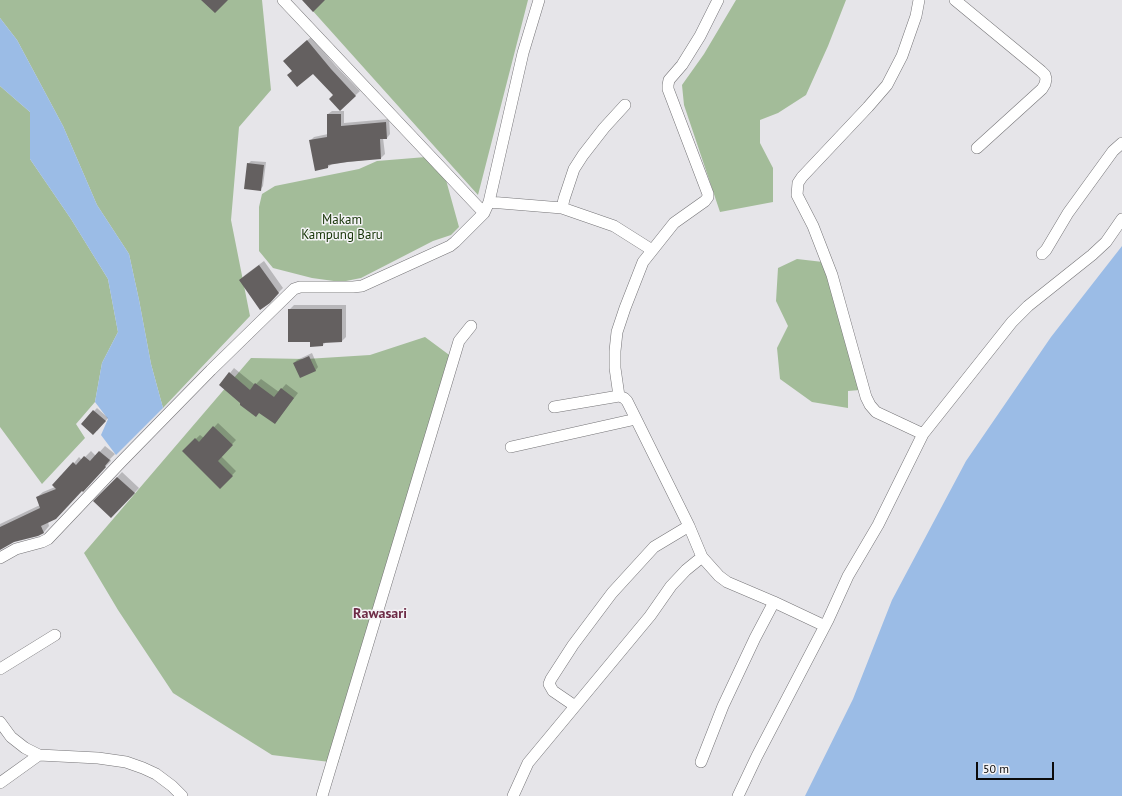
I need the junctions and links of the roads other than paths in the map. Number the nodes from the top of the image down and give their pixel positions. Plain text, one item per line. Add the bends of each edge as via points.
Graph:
1 (283, 0) edge
2 (539, 0) edge
3 (718, 0) edge
4 (919, 0) edge
5 (955, 0) edge
6 (625, 105) dead end
7 (1122, 143) edge
8 (977, 148) dead end
9 (489, 202) junction
10 (562, 208) junction
11 (484, 213) junction
12 (1122, 219) edge
13 (652, 250) junction
14 (1042, 254) dead end
15 (471, 326) dead end
16 (620, 396) junction
17 (554, 407) dead end
18 (636, 419) junction
19 (924, 434) junction
20 (511, 447) dead end
21 (689, 526) junction
22 (702, 557) junction
23 (0, 558) edge
24 (774, 602) junction
25 (825, 626) junction
26 (55, 635) dead end
27 (0, 669) edge
28 (575, 706) junction
29 (0, 722) edge
30 (39, 754) junction
31 (701, 762) dead end
32 (0, 783) edge
33 (182, 796) edge
34 (322, 796) edge
35 (513, 796) edge
36 (738, 796) edge

1 - 11 street
2 - 9 street via 523,53
3 - 13 street via 700,36 669,80 668,89 708,197 674,223
4 - 19 street via 902,56 887,85 802,177 798,183 797,194 832,275 870,405 876,412
5 - 8 street via 1041,71 1046,80 1042,89
6 - 10 street via 604,128 574,169
7 - 14 street via 1113,151 1068,213
9 - 10 street
9 - 11 street
10 - 13 street via 614,226
11 - 23 street via 450,246 362,286 294,289 211,370 48,539 16,549
12 - 19 street via 1106,242 1012,322
13 - 16 street via 643,262 617,332 615,368
15 - 34 street via 459,341
16 - 17 street
16 - 18 street via 627,401
18 - 20 street
18 - 21 street
19 - 25 street via 878,525 848,576
21 - 22 street
21 - 28 street via 654,547 638,564 612,593 551,679 549,684 552,691
22 - 24 street via 727,582
22 - 28 street via 671,586 650,616
24 - 25 street
24 - 31 street via 723,706
25 - 36 street
26 - 27 street
28 - 35 street via 528,763
29 - 30 street via 11,738
30 - 32 street
30 - 33 street via 126,762 156,774

